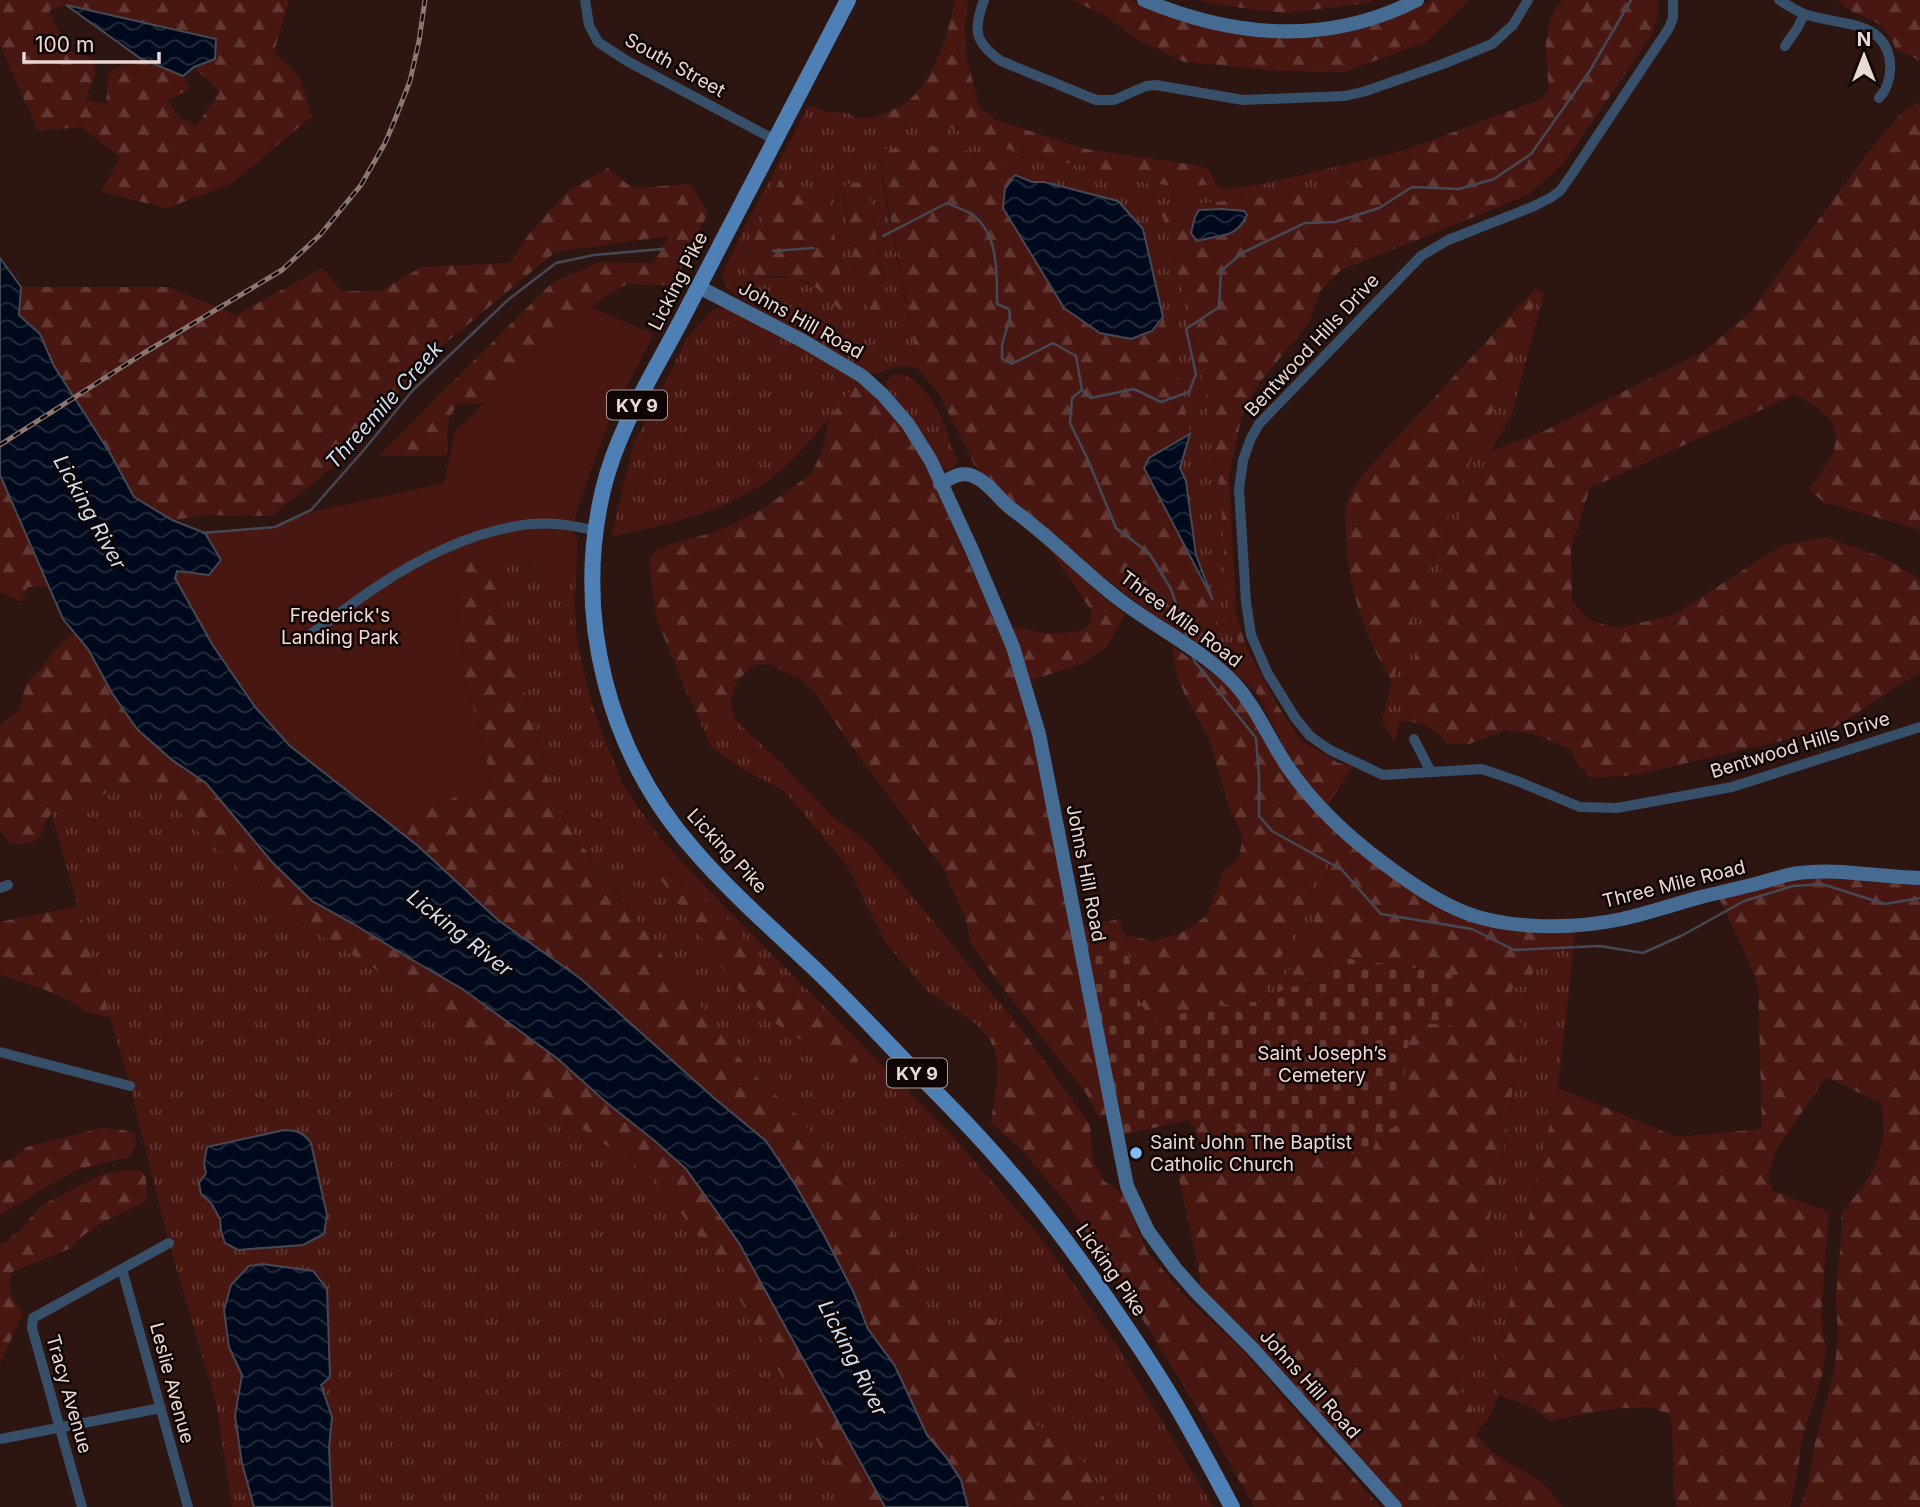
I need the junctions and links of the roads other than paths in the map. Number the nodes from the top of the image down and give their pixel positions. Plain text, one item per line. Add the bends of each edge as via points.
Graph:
1 (585, 0) edge
2 (848, 0) edge
3 (984, 0) edge
4 (1144, 0) edge
5 (1417, 0) edge
6 (1528, 0) edge
7 (1673, 0) edge
8 (1779, 0) edge
9 (1804, 14) junction
10 (1785, 46) dead end
11 (1880, 98) dead end
12 (775, 140) junction
13 (699, 287) junction
14 (940, 484) junction
15 (595, 531) junction
16 (304, 639) dead end
17 (1920, 727) edge
18 (1414, 739) dead end
19 (1431, 772) junction
20 (1920, 878) edge
21 (0, 1052) edge
22 (130, 1086) dead end
23 (169, 1243) dead end
24 (122, 1269) junction
25 (161, 1408) junction
26 (61, 1427) junction
27 (0, 1439) edge
28 (82, 1507) edge
29 (188, 1507) edge
30 (1232, 1507) edge
31 (1395, 1507) edge

1 - 12 street, South Street via 589,25 598,42
2 - 12 main road, Licking Pike / KY 9
3 - 6 street via 976,21 979,40 989,53 1096,100 1114,100 1156,85 1243,100 1345,96 1443,64 1492,44 1513,25
4 - 5 main road via 1191,18 1276,32 1351,25
7 - 19 street, Bentwood Hills Drive via 1669,28 1560,191 1421,256 1259,424 1243,460 1239,489 1249,627 1273,682 1296,719 1330,750 1383,775
8 - 9 street
9 - 10 street
9 - 11 street via 1853,24 1879,38 1890,67
12 - 13 main road, Licking Pike / KY 9
13 - 14 main road, Johns Hill Road via 862,376 908,424
13 - 15 main road, Licking Pike / KY 9 via 628,424 604,486
14 - 20 main road, Three Mile Road via 961,474 978,478 1120,600 1200,654 1249,702 1287,766 1341,828 1386,866 1466,913 1531,925 1591,924 1790,874 1854,872
14 - 31 main road, Johns Hill Road via 1013,647 1038,734 1127,1186 1136,1207 1148,1231 1189,1284
15 - 16 street via 568,524 534,524 473,539 418,562 379,585
15 - 30 main road, Licking Pike / KY 9 via 594,620 604,682 622,736 647,786 694,850 944,1101 1066,1240 1163,1384
17 - 19 street, Bentwood Hills Drive via 1732,787 1617,808 1580,807 1482,769
18 - 19 street
21 - 22 street
23 - 24 street
24 - 25 street, Leslie Avenue
24 - 26 street, Tracy Avenue via 33,1318
25 - 26 street
25 - 29 street, Leslie Avenue
26 - 27 street
26 - 28 street, Tracy Avenue

